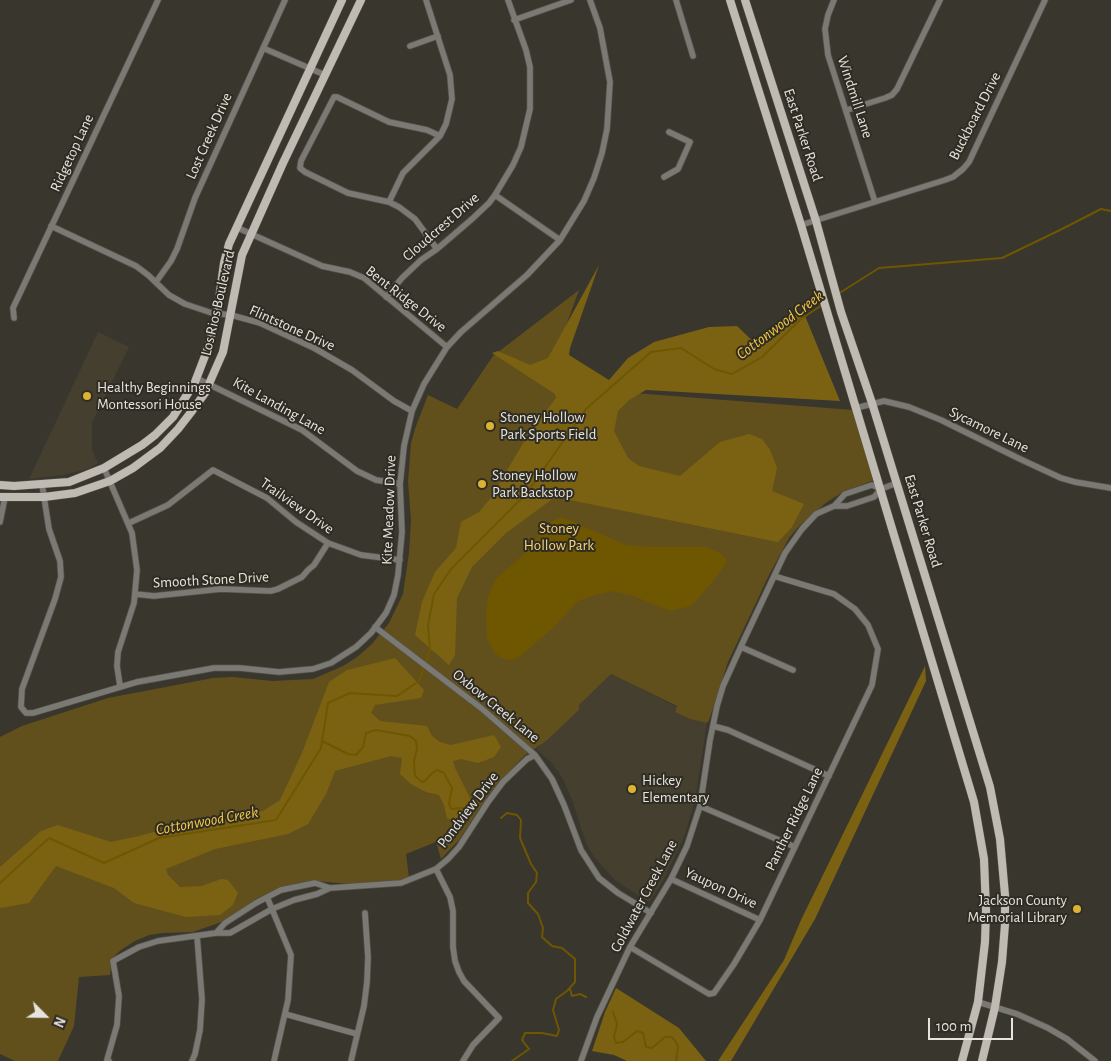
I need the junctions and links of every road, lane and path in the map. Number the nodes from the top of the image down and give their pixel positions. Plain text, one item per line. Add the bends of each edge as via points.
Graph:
1 (158, 0) edge
2 (285, 0) edge
3 (342, 0) edge
4 (362, 0) edge
5 (426, 0) edge
6 (508, 0) edge
7 (571, 0) edge
8 (590, 0) edge
9 (676, 0) edge
10 (730, 0) edge
11 (745, 0) edge
12 (834, 0) edge
13 (940, 0) edge
14 (1045, 0) edge
15 (514, 20) junction
16 (438, 36) junction
17 (410, 46) dead end
18 (263, 48) junction
19 (693, 56) dead end
20 (311, 69) junction
21 (325, 75) junction
22 (770, 77) junction
23 (755, 80) junction
24 (847, 110) junction
25 (669, 132) dead end
26 (440, 136) junction
27 (664, 177) dead end
28 (496, 195) junction
29 (388, 202) junction
30 (875, 202) junction
31 (816, 221) junction
32 (51, 226) junction
33 (801, 226) junction
34 (238, 228) junction
35 (251, 234) junction
36 (560, 240) junction
37 (438, 248) junction
38 (156, 282) junction
39 (386, 297) junction
40 (217, 314) junction
41 (231, 315) junction
42 (14, 318) dead end
43 (448, 347) junction
44 (196, 378) junction
45 (210, 383) junction
46 (872, 403) junction
47 (856, 408) junction
48 (412, 411) junction
49 (104, 468) junction
50 (110, 480) junction
51 (42, 484) junction
52 (400, 484) junction
53 (897, 484) junction
54 (0, 485) edge
55 (1111, 488) edge
56 (881, 489) junction
57 (2, 497) edge
58 (44, 497) junction
59 (834, 506) junction
60 (0, 522) edge
61 (129, 523) junction
62 (328, 543) junction
63 (400, 560) junction
64 (774, 576) junction
65 (135, 594) junction
66 (375, 627) junction
67 (741, 647) junction
68 (793, 670) dead end
69 (120, 686) junction
70 (713, 726) junction
71 (535, 755) junction
72 (829, 776) junction
73 (700, 806) junction
74 (795, 847) junction
75 (436, 869) junction
76 (671, 879) junction
77 (330, 888) junction
78 (267, 897) junction
79 (272, 909) junction
80 (365, 913) dead end
81 (651, 913) junction
82 (760, 920) junction
83 (216, 933) junction
84 (197, 936) junction
85 (630, 947) junction
86 (978, 1002) junction
87 (995, 1007) junction
88 (285, 1014) junction
89 (357, 1034) junction
90 (108, 1060) edge
91 (192, 1061) edge
92 (274, 1061) edge
93 (351, 1061) edge
94 (463, 1061) edge
95 (581, 1061) edge
96 (962, 1061) edge
97 (982, 1061) edge
98 (1096, 1061) edge

1 - 32 street, Ridgetop Lane
2 - 18 street, Lost Creek Drive
3 - 20 main road, Los Rios Boulevard
4 - 21 main road, Los Rios Boulevard
5 - 16 street
6 - 15 street, Cloudcrest Drive
7 - 15 street
8 - 36 street, Kite Meadow Drive via 600,28 610,82 606,129 602,153 584,201
9 - 19 street
10 - 23 main road, East Parker Road
11 - 22 main road, East Parker Road
12 - 24 street, Windmill Lane via 825,29 826,44
13 - 24 street via 892,95
14 - 30 street, Buckboard Drive via 969,162 946,180
15 - 28 street, Cloudcrest Drive via 530,67 530,109 521,147
16 - 17 street
16 - 26 street via 452,88 450,110
18 - 20 street
18 - 38 street, Lost Creek Drive via 195,198 172,261
20 - 21 street
20 - 34 main road, Los Rios Boulevard
21 - 35 main road, Los Rios Boulevard
22 - 23 main road
22 - 31 main road, East Parker Road
23 - 33 main road, East Parker Road
24 - 30 street, Windmill Lane
25 - 27 street via 690,142 678,169
26 - 29 street via 403,173
26 - 29 street via 389,122 334,97 300,168 348,193
28 - 36 street
28 - 37 street, Cloudcrest Drive
29 - 37 street via 415,219
30 - 31 street, Buckboard Drive
31 - 33 street, Buckboard Drive
31 - 46 main road, East Parker Road via 841,312
32 - 38 street, Flintstone Drive via 136,266
32 - 42 street, Ridgetop Lane via 12,308
33 - 47 main road, East Parker Road
34 - 35 street, Bent Ridge Drive
34 - 40 main road, Los Rios Boulevard via 224,263
35 - 39 street, Bent Ridge Drive via 322,266 364,278
35 - 41 main road, Los Rios Boulevard via 242,255
36 - 43 street, Kite Meadow Drive via 528,275
37 - 39 street, Cloudcrest Drive via 421,260
38 - 40 street, Flintstone Drive via 185,304
39 - 43 street, Bent Ridge Drive
40 - 41 street, Flintstone Drive
40 - 44 main road, Los Rios Boulevard
41 - 45 main road, Los Rios Boulevard via 223,352
41 - 48 street, Flintstone Drive via 260,323 314,348
43 - 48 street, Kite Meadow Drive via 424,384
44 - 45 street, Kite Landing Lane
44 - 49 main road, Los Rios Boulevard via 172,417 155,435
45 - 50 main road, Los Rios Boulevard via 192,411 166,441 132,468
45 - 52 street, Kite Landing Lane via 302,430 361,474
46 - 47 street, Sycamore Lane
46 - 53 main road, East Parker Road
46 - 55 street, Sycamore Lane via 886,401 909,407 1061,478
47 - 56 main road, East Parker Road
48 - 52 street, Kite Meadow Drive
49 - 50 street
49 - 51 main road, Los Rios Boulevard via 69,482
50 - 58 main road, Los Rios Boulevard via 75,493
50 - 61 street
51 - 54 main road, Los Rios Boulevard
51 - 58 street
52 - 63 street, Kite Meadow Drive via 403,521
53 - 56 street, Coldwater Creek Lane
53 - 87 main road, East Parker Road via 990,787 1000,839 1005,924
56 - 59 street, Coldwater Creek Lane via 874,496 847,506
56 - 59 street, Coldwater Creek Lane via 872,485 845,494
56 - 86 main road, East Parker Road via 971,788 986,884 986,933
57 - 58 main road, Los Rios Boulevard
57 - 60 street
58 - 69 street, Kite Meadow Drive via 61,577 22,689 21,707 26,713 33,713
59 - 64 street, Coldwater Creek Lane via 816,514 802,529
61 - 62 street, Trailview Drive via 168,505 213,470 267,498
61 - 65 street via 137,564
62 - 63 street, Trailview Drive via 361,555
62 - 65 street, Smooth Stone Drive via 302,577 278,589 221,589 154,596
63 - 66 street, Kite Meadow Drive via 394,595
64 - 67 street, Coldwater Creek Lane
64 - 72 street, Panther Ridge Lane via 834,594 868,625 878,649 872,685
65 - 69 street via 118,652
66 - 69 street, Kite Meadow Drive via 350,652 313,669 279,672 214,668
66 - 71 street, Oxbow Creek Lane via 481,708
67 - 68 street
67 - 70 street, Coldwater Creek Lane via 723,686
70 - 72 street
70 - 73 street, Coldwater Creek Lane
71 - 75 street, Pondview Drive via 503,782 459,846
71 - 81 street, Oxbow Creek Lane via 552,778 581,850 599,878
72 - 74 street, Panther Ridge Lane
73 - 74 street
73 - 76 street, Coldwater Creek Lane
74 - 82 street, Panther Ridge Lane
75 - 77 street, Pondview Drive via 401,884
75 - 94 street via 450,897 453,946 459,972 499,1018
76 - 81 street, Coldwater Creek Lane
76 - 82 street, Yaupon Drive
77 - 78 street, Pondview Drive via 315,883 281,890
77 - 79 street, Pondview Drive
78 - 79 street
78 - 83 street, Pondview Drive via 225,923
79 - 83 street, Pondview Drive via 230,933
79 - 88 street via 291,955
80 - 89 street via 367,982
81 - 85 street, Coldwater Creek Lane
82 - 85 street, Panther Ridge Lane via 714,993 709,994
83 - 84 street, Pondview Drive
84 - 90 street, Pondview Drive via 158,941 113,961 119,996 117,1025
84 - 91 street via 202,999 200,1030
85 - 95 street, Coldwater Creek Lane
86 - 87 street
86 - 96 main road, East Parker Road
87 - 97 main road, East Parker Road
87 - 98 street via 1054,1032
88 - 89 street
88 - 92 street
89 - 93 street

